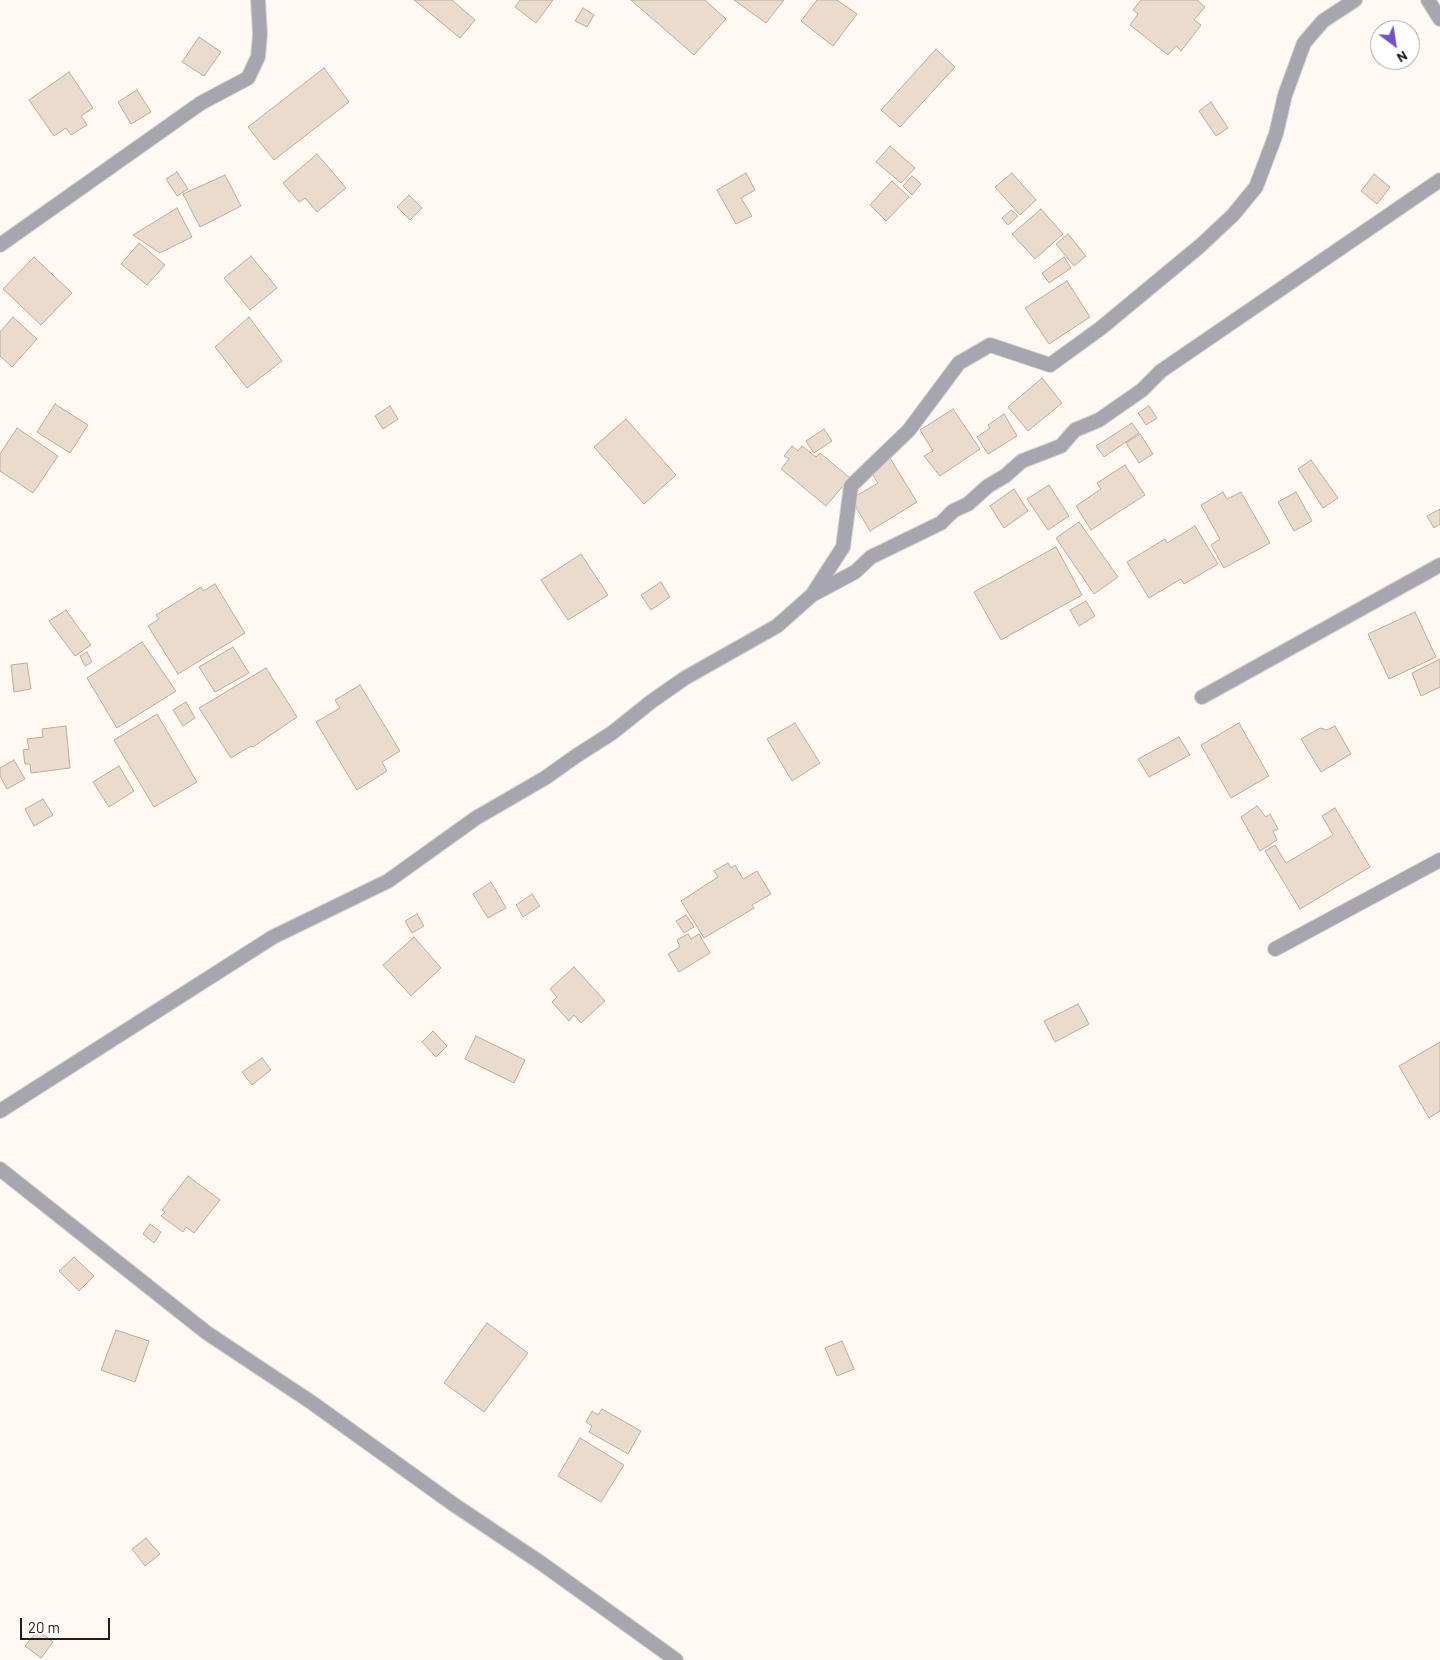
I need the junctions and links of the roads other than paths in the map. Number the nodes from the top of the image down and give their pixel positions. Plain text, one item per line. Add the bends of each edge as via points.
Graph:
1 (258, 0) edge
2 (1355, 0) edge
3 (1440, 180) edge
4 (0, 244) edge
5 (1440, 565) edge
6 (812, 595) junction
7 (1202, 697) dead end
8 (1440, 860) edge
9 (1275, 949) dead end
10 (0, 1111) edge
11 (0, 1169) edge
12 (676, 1660) edge

1 - 4 street via 258,57 248,78 201,103
2 - 6 street via 1323,21 1304,43 1256,187 1233,215 1101,328 1050,365 990,345 959,363 909,430 851,486 843,547
3 - 6 street via 1161,371 1142,390 1099,420 1075,430 1061,446 1022,461 941,523 871,557 855,572
5 - 7 street
6 - 10 street via 777,626 685,678 612,733 545,778 476,818 388,881 273,937
8 - 9 street
11 - 12 street via 207,1333 311,1402

